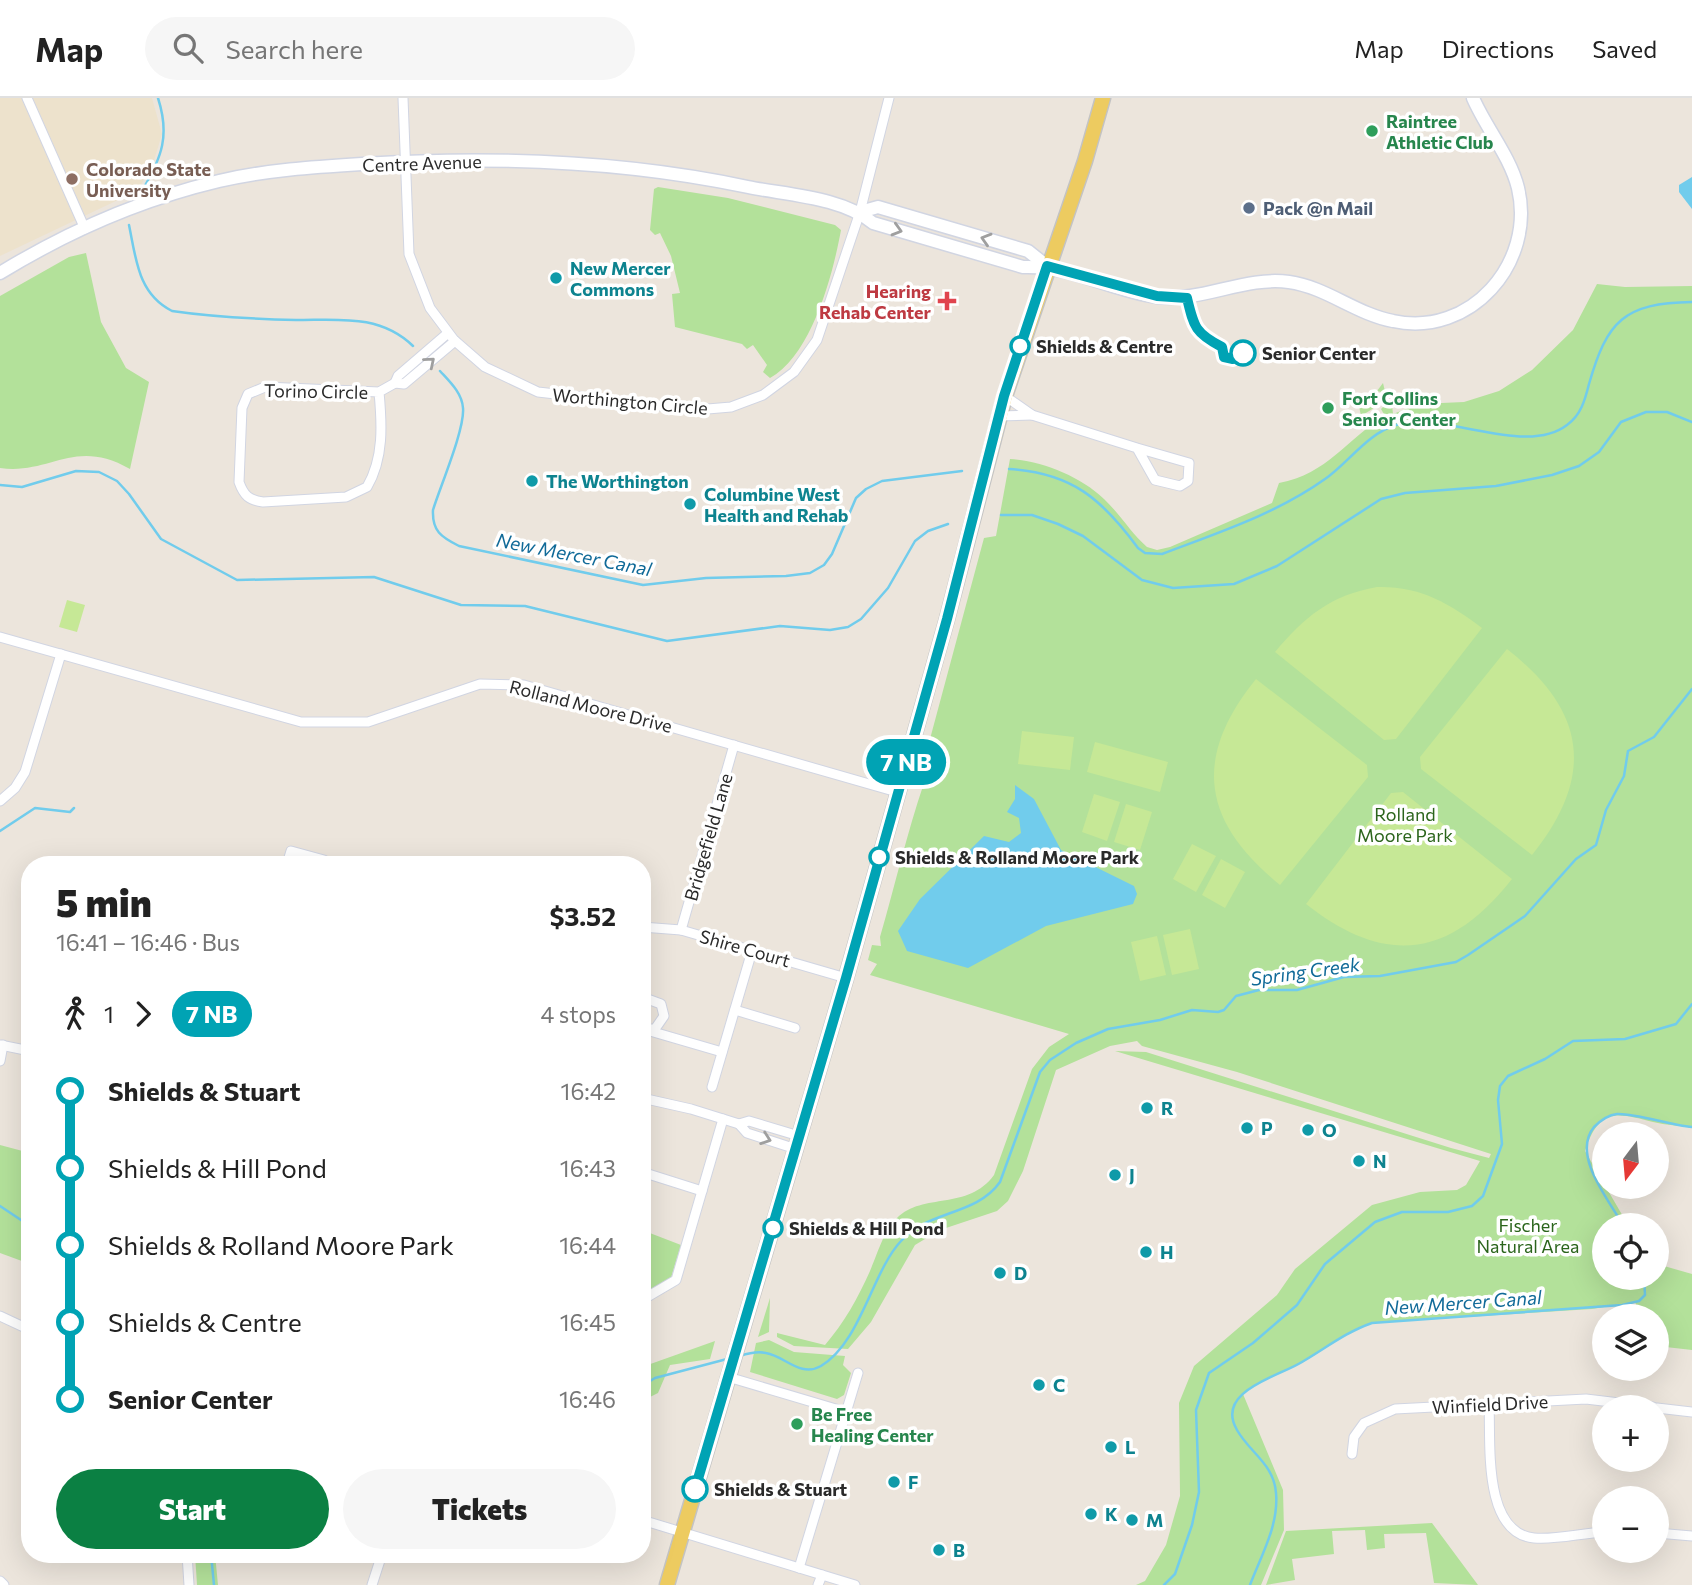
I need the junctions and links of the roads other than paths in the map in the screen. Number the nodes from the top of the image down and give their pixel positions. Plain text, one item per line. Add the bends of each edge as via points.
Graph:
1 (27, 98) edge
2 (403, 98) edge
3 (889, 98) edge
4 (1103, 98) edge
5 (1473, 98) edge
6 (404, 162) junction
7 (860, 212) junction
8 (85, 229) junction
9 (1047, 266) junction
10 (0, 274) edge
11 (448, 333) junction
12 (455, 341) junction
13 (395, 383) junction
14 (379, 392) junction
15 (1004, 396) junction
16 (1032, 415) junction
17 (999, 416) junction
18 (1137, 447) junction
19 (0, 636) edge
20 (61, 654) junction
21 (734, 744) junction
22 (897, 792) junction
23 (0, 802) edge
24 (289, 856) edge
25 (309, 856) edge
26 (651, 928) edge
27 (681, 930) junction
28 (752, 951) junction
29 (846, 978) junction
30 (651, 999) edge
31 (735, 1010) junction
32 (651, 1028) edge
33 (795, 1028) dead end
34 (651, 1031) edge
35 (2, 1045) edge
36 (21, 1049) edge
37 (722, 1052) junction
38 (0, 1061) edge
39 (712, 1087) dead end
40 (651, 1100) edge
41 (723, 1119) junction
42 (797, 1143) junction
43 (651, 1175) edge
44 (702, 1191) junction
45 (651, 1295) edge
46 (0, 1317) edge
47 (21, 1326) edge
48 (730, 1371) junction
49 (858, 1373) dead end
50 (1592, 1400) edge
51 (1489, 1404) junction
52 (1669, 1409) edge
53 (846, 1412) junction
54 (1692, 1412) edge
55 (1352, 1454) dead end
56 (651, 1523) edge
57 (682, 1532) junction
58 (1592, 1533) edge
59 (1669, 1534) edge
60 (1692, 1536) edge
61 (188, 1563) edge
62 (379, 1563) edge
63 (799, 1568) junction
64 (822, 1575) junction
65 (0, 1581) edge
66 (4, 1585) edge
67 (189, 1585) edge
68 (372, 1585) edge
69 (667, 1585) edge
70 (818, 1585) edge
71 (855, 1585) edge

1 - 8 street
2 - 6 street, Worthington Circle
3 - 7 street, Worthington Circle
4 - 9 main road
5 - 9 street, Centre Avenue via 1514,176 1521,225 1514,255 1502,278 1478,302 1451,317 1421,323 1392,321 1311,287 1276,281 1187,298 1157,296
6 - 7 street, Centre Avenue via 556,162 620,168 727,182
6 - 8 street, Centre Avenue via 279,171 221,181 146,203
6 - 11 street, Worthington Circle via 412,262 430,308
7 - 9 street, Centre Avenue via 878,207 1028,251
7 - 12 street, Worthington Circle via 825,324 806,358 778,385 731,407 696,411 538,392 491,371
8 - 10 street, Centre Avenue
9 - 15 main road
11 - 12 street, Worthington Circle
11 - 13 street, Torino Circle
13 -> 12 street, Torino Circle via 404,384
13 - 14 street, Torino Circle
14 - 14 street, Torino Circle via 265,387 248,394 242,408 239,482 243,494 263,502 346,497 367,487 382,432
15 - 16 street
15 - 17 main road
16 - 17 street
16 - 18 street
17 - 22 main road
18 - 18 street via 1155,480 1180,486 1188,481 1189,463
19 - 20 street, Rolland Moore Drive
20 - 21 street, Rolland Moore Drive via 301,722 368,722 453,691 500,682
20 - 23 street via 25,772
21 - 22 street, Rolland Moore Drive
21 - 27 street, Bridgefield Lane
22 - 29 main road
24 - 25 street via 291,851
26 - 27 street, Shire Court
27 - 28 street, Shire Court
28 - 29 street, Shire Court
28 - 31 street
29 - 42 main road
30 - 32 street via 664,1010 663,1022
31 - 33 street
31 - 37 street
34 - 37 street
35 - 36 street
35 - 38 street
37 - 39 street
40 - 41 street
41 - 42 street via 739,1124 749,1121
41 - 44 street
42 - 48 main road
43 - 44 street
44 - 45 street via 676,1280
46 - 47 street
48 - 53 street
48 - 57 main road
49 - 53 street
50 - 51 street, Winfield Drive
51 - 55 street, Winfield Drive via 1395,1409 1377,1415 1354,1437
51 - 58 street via 1495,1503 1506,1524 1532,1538
52 - 54 street, Winfield Drive
53 - 63 street
56 - 57 street
57 - 63 street
57 - 69 main road
59 - 60 street
61 - 67 street
62 - 68 street
63 - 64 street
64 - 70 street
64 - 71 street
65 - 66 street

